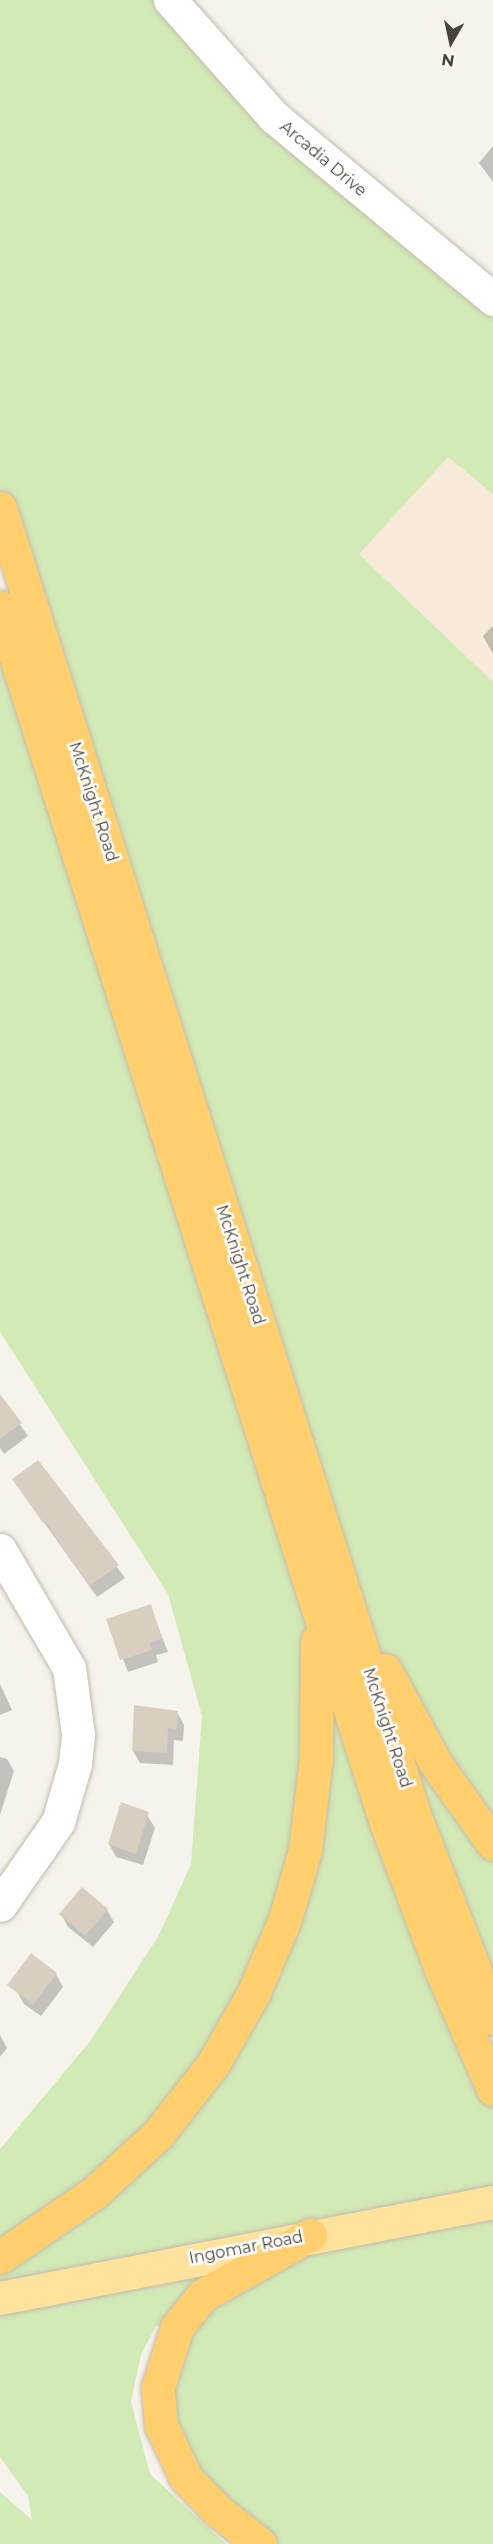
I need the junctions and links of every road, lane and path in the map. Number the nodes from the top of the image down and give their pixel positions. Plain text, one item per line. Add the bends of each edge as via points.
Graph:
1 (170, 0) edge
2 (493, 299) edge
3 (0, 508) edge
4 (0, 607) edge
5 (0, 1550) edge
6 (328, 1592) junction
7 (493, 1844) edge
8 (0, 1905) edge
9 (493, 2018) edge
10 (493, 2089) edge
11 (493, 2202) edge
12 (310, 2235) junction
13 (0, 2257) edge
14 (0, 2298) edge
15 (260, 2544) edge

1 - 2 street, Arcadia Drive via 274,117
3 - 6 highway, McKnight Road
4 - 6 highway, McKnight Road
5 - 8 street via 69,1668 78,1735 75,1764 58,1822
6 - 7 highway
6 - 9 highway, McKnight Road
6 - 10 highway, McKnight Road via 386,1823 442,1972
6 - 13 highway via 305,1850 285,1919 254,1992 213,2064 158,2134 95,2192
11 - 12 main road, Ingomar Road
12 - 14 main road, Ingomar Road
12 - 15 highway via 203,2295 177,2327 158,2387 161,2425 186,2478 218,2511

